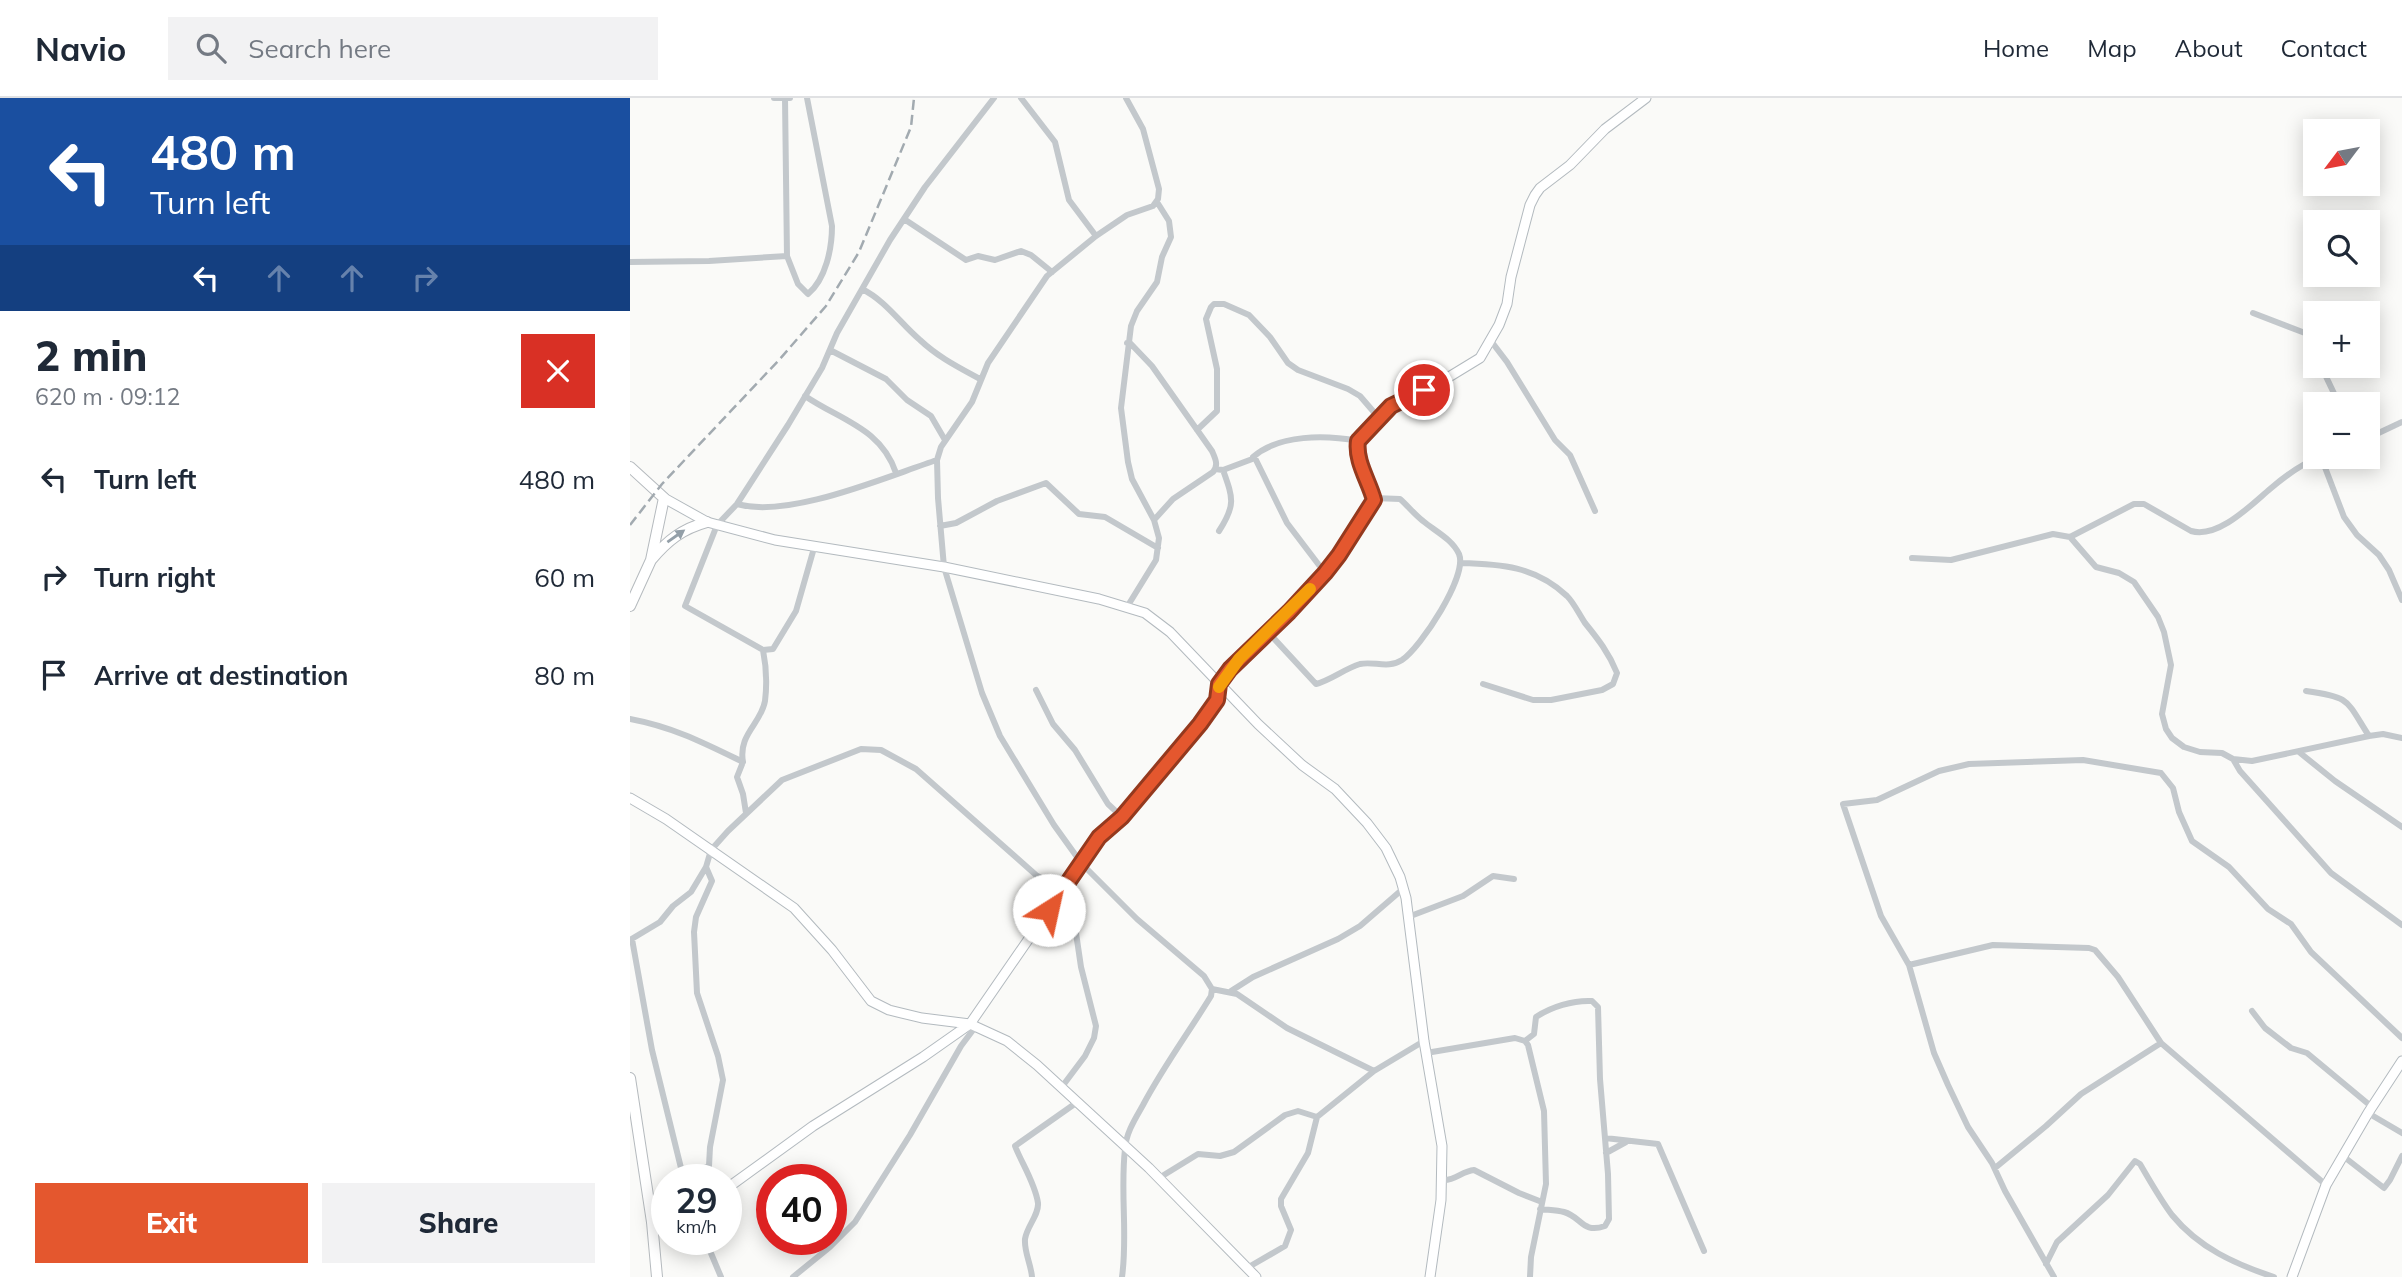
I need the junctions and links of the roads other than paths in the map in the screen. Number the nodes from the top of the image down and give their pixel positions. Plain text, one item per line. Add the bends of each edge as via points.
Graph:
1 (774, 98) edge
2 (787, 98) edge
3 (807, 98) edge
4 (995, 98) edge
5 (1021, 98) edge
6 (1126, 98) edge
7 (1646, 98) edge
8 (1157, 202) junction
9 (904, 219) junction
10 (1096, 236) junction
11 (787, 256) junction
12 (630, 262) edge
13 (1052, 272) junction
14 (862, 289) junction
15 (2253, 313) dead end
16 (2303, 333) edge
17 (1491, 341) junction
18 (1127, 343) junction
19 (830, 350) junction
20 (980, 379) junction
21 (805, 396) junction
22 (1378, 418) junction
23 (2402, 422) edge
24 (1197, 430) junction
25 (2380, 432) edge
26 (945, 440) junction
27 (1358, 441) junction
28 (1253, 457) junction
29 (937, 460) junction
30 (2303, 464) edge
31 (630, 467) edge
32 (2325, 469) edge
33 (1219, 470) junction
34 (896, 474) junction
35 (664, 498) junction
36 (1374, 498) junction
37 (737, 504) junction
38 (1595, 511) dead end
39 (1154, 520) junction
40 (712, 524) junction
41 (940, 526) junction
42 (1219, 531) dead end
43 (2070, 537) junction
44 (814, 548) junction
45 (1158, 548) junction
46 (1913, 558) dead end
47 (651, 560) junction
48 (1460, 563) junction
49 (944, 567) junction
50 (1325, 573) junction
51 (2402, 600) edge
52 (630, 606) edge
53 (1127, 607) junction
54 (1267, 632) junction
55 (763, 650) junction
56 (1219, 684) junction
57 (1483, 684) dead end
58 (1036, 690) dead end
59 (2306, 691) dead end
60 (630, 719) edge
61 (2362, 724) junction
62 (2383, 734) junction
63 (2370, 736) junction
64 (2402, 738) edge
65 (2299, 752) junction
66 (2232, 759) junction
67 (743, 762) junction
68 (630, 798) edge
69 (746, 813) junction
70 (1122, 817) junction
71 (2402, 827) edge
72 (711, 850) junction
73 (1082, 864) junction
74 (706, 867) junction
75 (1514, 879) dead end
76 (1404, 888) junction
77 (1060, 894) junction
78 (1408, 917) junction
79 (2402, 925) edge
80 (631, 939) edge
81 (1909, 965) junction
82 (1212, 989) junction
83 (1231, 991) junction
84 (2252, 1011) dead end
85 (973, 1025) junction
86 (2402, 1038) edge
87 (1424, 1041) junction
88 (1525, 1041) junction
89 (2161, 1043) junction
90 (1426, 1054) junction
91 (2402, 1061) edge
92 (1374, 1071) junction
93 (630, 1078) edge
94 (1061, 1088) junction
95 (1076, 1103) junction
96 (2370, 1110) junction
97 (1317, 1117) junction
98 (2402, 1133) edge
99 (1605, 1138) junction
100 (1628, 1142) junction
101 (1125, 1147) junction
102 (1606, 1153) junction
103 (2343, 1156) junction
104 (2402, 1156) edge
105 (1995, 1168) junction
106 (742, 1177) edge
107 (1159, 1178) junction
108 (1443, 1180) junction
109 (2326, 1185) junction
110 (1541, 1206) junction
111 (651, 1215) edge
112 (1704, 1251) dead end
113 (655, 1255) edge
114 (712, 1255) edge
115 (2046, 1264) junction
116 (1247, 1268) junction
117 (657, 1277) edge
118 (721, 1277) edge
119 (793, 1277) edge
120 (1032, 1277) edge
121 (1122, 1277) edge
122 (1256, 1277) edge
123 (1430, 1277) edge
124 (1530, 1277) edge
125 (2054, 1277) edge
126 (2274, 1277) edge
127 (2292, 1277) edge

1 - 2 street
2 - 11 street
3 - 11 street via 832,226 829,253 809,293 798,284
4 - 9 street
5 - 10 street via 1055,142 1069,200
6 - 8 street via 1143,129 1159,189
7 - 17 street via 1540,188 1530,205 1507,304
8 - 10 street
8 - 18 street via 1169,221 1171,237 1157,282 1137,311
9 - 13 street via 966,260 978,256 995,260 1021,251
9 - 14 street
10 - 13 street
11 - 12 street
13 - 20 street
14 - 19 street
14 - 20 street via 943,359
15 - 16 street
17 - 22 street via 1480,358 1391,406
17 - 38 street via 1555,440 1570,455
18 - 24 street via 1152,366
18 - 39 street via 1121,408 1128,462 1136,489
19 - 21 street
19 - 26 street via 886,379 931,416
20 - 26 street via 972,402
21 - 34 street via 861,427
21 - 37 street
22 - 24 street via 1360,396 1292,367 1257,322 1236,307 1220,303 1211,307 1206,317 1217,369 1217,411
22 - 27 street
23 - 25 street
24 - 33 street
26 - 29 street
27 - 28 street via 1319,438 1283,442
27 - 36 street
28 - 33 street
28 - 50 street via 1287,523
29 - 34 street
29 - 41 street
30 - 43 street via 2234,519 2205,531 2191,530 2144,504 2134,504
31 - 35 main road
32 - 51 street via 2344,517 2379,555
33 - 39 street via 1173,499
33 - 42 street via 1233,501
34 - 37 street via 798,504 764,508
35 - 40 street
35 - 47 main road
36 - 48 street via 1401,499 1449,540
36 - 50 street
37 - 40 street
39 - 45 street
40 - 44 street
47 -> 40 main road via 668,540 687,528
40 - 55 street via 685,606
41 - 45 street via 1046,483 1079,514 1105,517
41 - 49 street
43 - 46 street via 2053,534 1951,560
43 - 66 street via 2096,567 2134,582 2158,617 2171,665 2162,714 2172,738 2196,751 2222,753
44 - 49 street
44 - 55 street via 796,611 773,649
45 - 53 street via 1152,569
47 - 52 main road
48 - 54 street via 1432,625 1404,659 1393,664 1361,664 1316,684
48 - 57 street via 1510,565 1553,585 1569,597 1609,653 1617,673 1613,684 1602,690 1551,700 1533,700
49 - 53 street
49 - 73 street via 982,693 1000,736
50 - 54 street
53 - 56 street via 1163,626
54 - 56 street
55 - 67 street via 765,702 747,734 741,751
56 - 70 street via 1217,700 1200,724
56 - 76 street via 1367,823 1386,848
58 - 70 street via 1053,724
59 - 61 street via 2345,699
60 - 67 street via 675,730
61 - 62 street
61 - 63 street
62 - 63 street
62 - 64 street
63 - 65 street
65 - 66 street via 2252,761
65 - 71 street
66 - 79 street via 2331,873
67 - 69 street via 737,777
68 - 72 street
69 - 72 street
69 - 77 street via 782,780 861,749 881,750 916,769
70 - 73 street via 1099,837
72 - 74 street
72 - 85 street via 804,917 871,1001 922,1018
73 - 77 street
73 - 82 street via 1204,976
74 - 80 street via 691,892 660,922
74 - 80 street via 712,881 694,932 697,993 723,1080 709,1166 697,1171 681,1168
75 - 78 street via 1493,876 1463,896
76 - 78 street
76 - 83 street via 1360,926
77 - 85 street
77 - 94 street via 1076,933 1096,1026 1085,1056
78 - 87 street
81 - 86 street via 1881,916 1843,804 1877,800 1939,771 1969,764 2083,761 2115,765 2161,773 2173,788 2192,841 2229,867 2268,909 2291,924 2311,952
81 - 89 street via 1993,945 2089,948 2118,977
81 - 105 street via 1934,1053 1968,1127
82 - 83 street
82 - 101 street via 1156,1080
83 - 92 street via 1287,1028
84 - 96 street via 2265,1028 2291,1048 2307,1053
85 - 94 street via 1007,1041
85 - 106 street via 813,1126
85 - 119 street via 855,1222
87 - 90 street
87 - 92 street
88 - 90 street via 1515,1038
88 - 99 street via 1533,1036 1534,1021 1540,1014 1556,1006 1595,1003
88 - 110 street via 1545,1111 1546,1184
89 - 105 street via 2081,1094
89 - 109 street
90 - 108 street via 1442,1146
91 - 96 street
92 - 97 street
93 - 111 main road
94 - 95 street
95 - 101 street
95 - 120 street via 1015,1146 1038,1202 1025,1246
96 - 98 street
96 - 103 street
97 - 107 street via 1298,1111 1285,1115 1234,1152 1198,1154
97 - 116 street via 1308,1153 1281,1199 1291,1230 1286,1246
99 - 100 street
99 - 102 street
100 - 102 street
100 - 112 street via 1658,1144
101 - 107 street
101 - 121 street
102 - 110 street via 1609,1219 1605,1226 1589,1228 1564,1212
103 - 104 street via 2384,1188
103 - 109 street
105 - 115 street
107 - 116 street
108 - 110 street via 1474,1170
108 - 123 street
109 - 127 street
110 - 124 street
113 - 117 main road
114 - 118 street
115 - 125 street
115 - 126 street via 2057,1241 2108,1195 2135,1161 2172,1215 2200,1242 2232,1262
116 - 122 street

